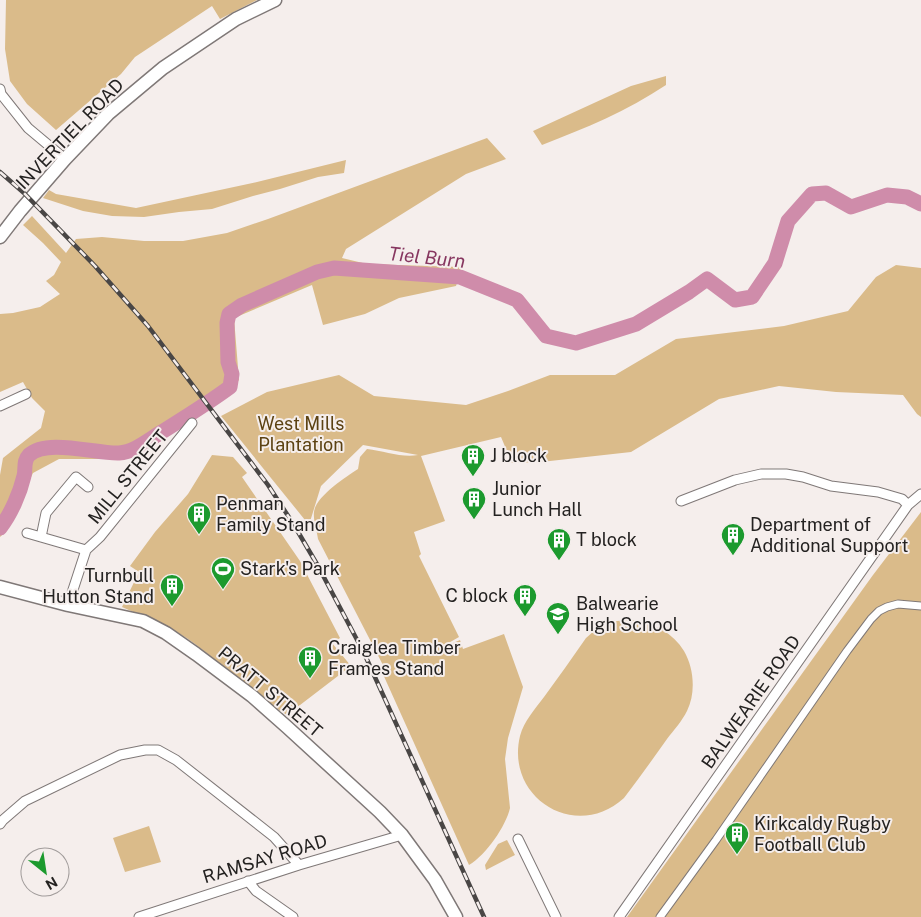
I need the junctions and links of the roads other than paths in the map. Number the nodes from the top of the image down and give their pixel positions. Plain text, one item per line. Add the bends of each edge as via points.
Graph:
1 (275, 0) edge
2 (0, 89) edge
3 (65, 159) junction
4 (0, 237) edge
5 (26, 394) dead end
6 (0, 406) edge
7 (192, 423) dead end
8 (88, 487) dead end
9 (921, 494) edge
10 (681, 501) dead end
11 (908, 506) junction
12 (27, 533) dead end
13 (41, 537) junction
14 (86, 550) junction
15 (0, 587) edge
16 (68, 605) junction
17 (921, 606) edge
18 (0, 824) edge
19 (402, 835) junction
20 (518, 838) dead end
21 (299, 865) junction
22 (248, 881) junction
23 (138, 917) edge
24 (293, 917) edge
25 (456, 917) edge
26 (556, 917) edge
27 (620, 917) edge
28 (660, 917) edge

1 - 3 main road, INVERTIEL ROAD via 236,19 163,68 108,114
2 - 3 street via 28,128
3 - 4 main road, INVERTIEL ROAD
5 - 6 street
7 - 14 street, MILL STREET
8 - 13 street, MILL STREET via 76,477 46,513
9 - 11 street, BALWEARIE ROAD
10 - 11 street via 735,480 780,473 831,486 878,492 902,499
11 - 27 street, BALWEARIE ROAD
12 - 13 street, MILL STREET
13 - 14 street, MILL STREET
14 - 16 street, MILL STREET
15 - 16 main road, PRATT STREET
16 - 19 main road, PRATT STREET via 143,621 166,633 252,696
17 - 28 street via 898,604 886,607 871,619
18 - 21 street via 25,801 120,755 158,750 176,760 274,837
19 - 21 street, RAMSAY ROAD
19 - 25 main road, PRATT STREET via 435,880
20 - 26 street
21 - 22 street, RAMSAY ROAD
22 - 23 street, RAMSAY ROAD
22 - 24 street via 256,891

